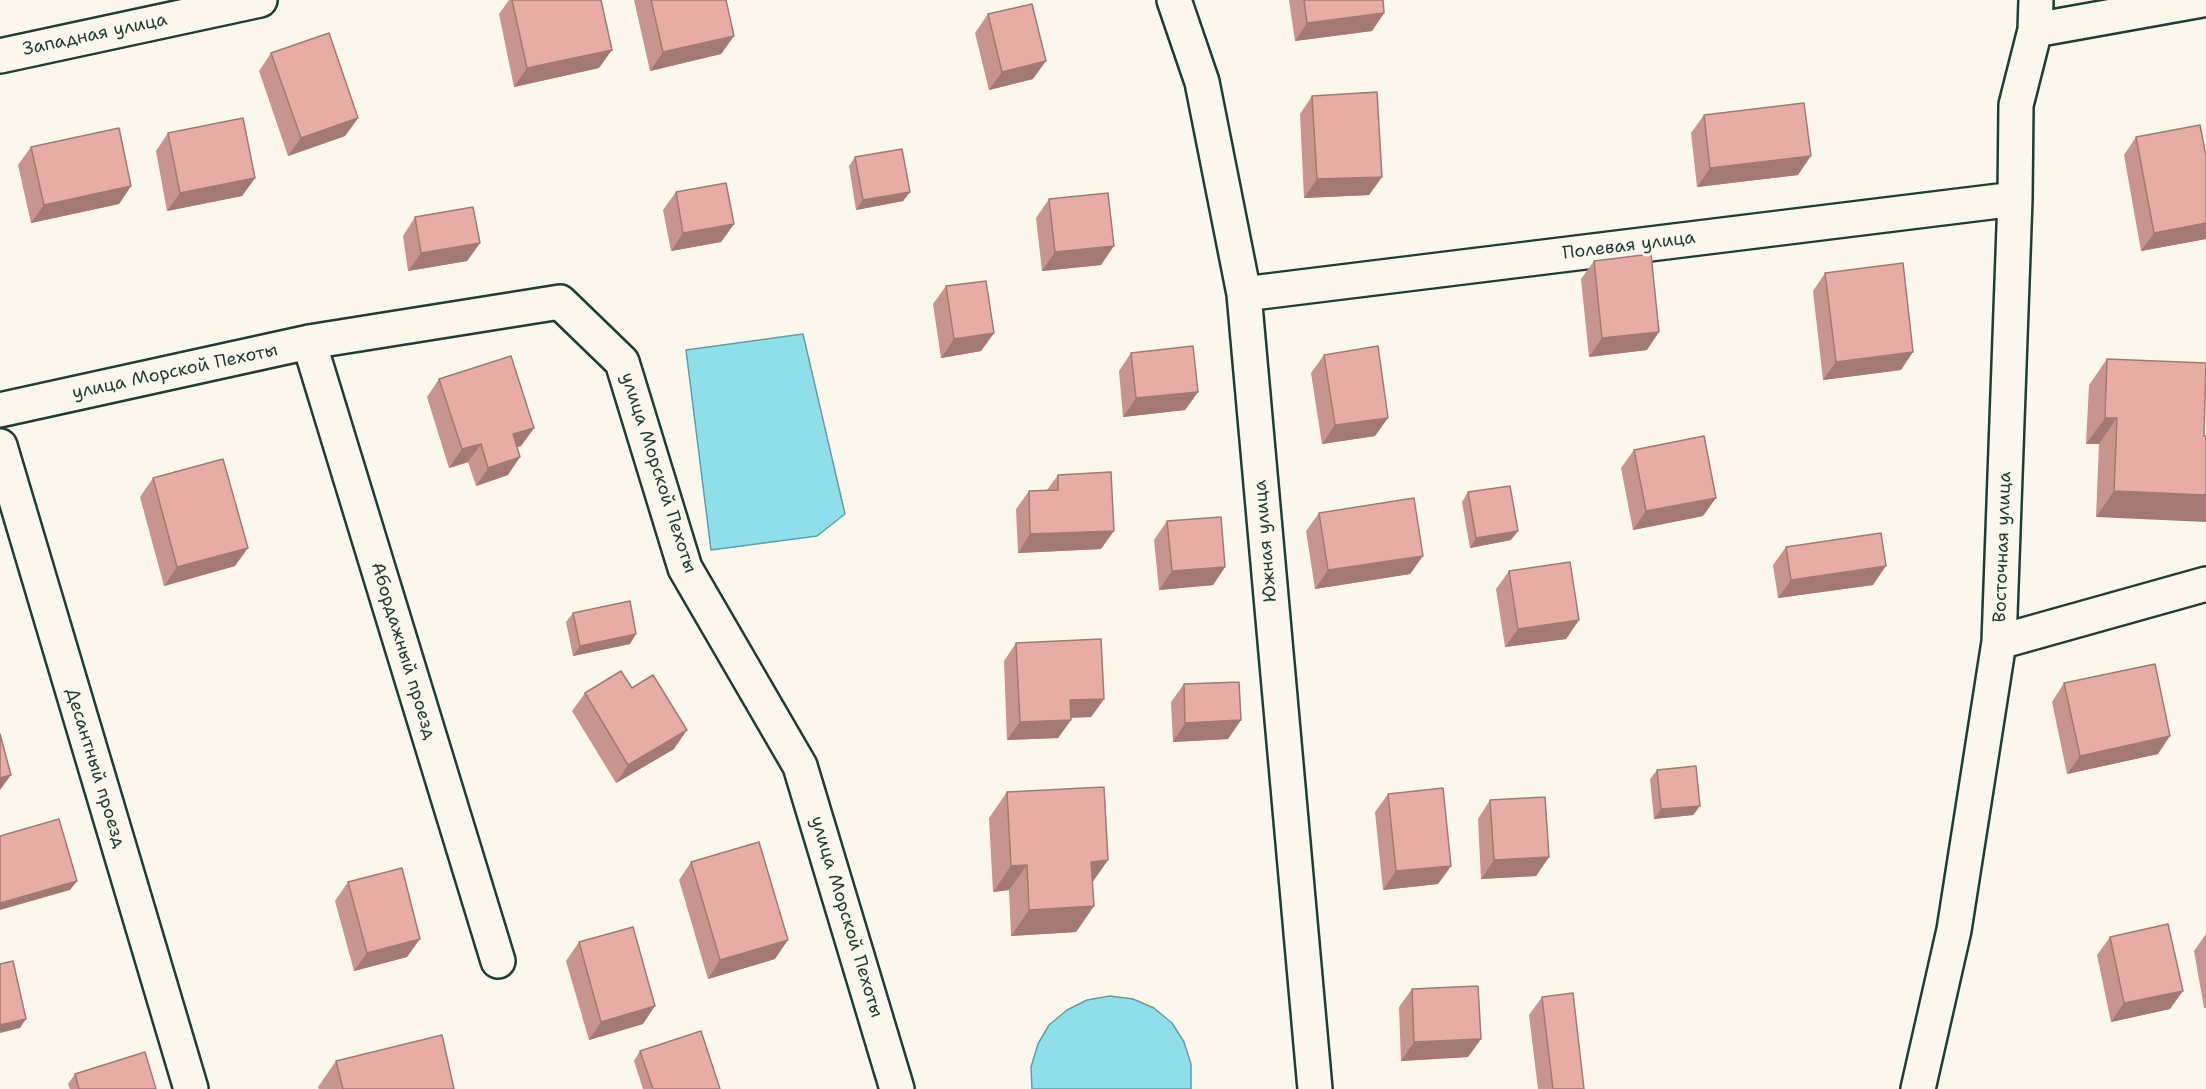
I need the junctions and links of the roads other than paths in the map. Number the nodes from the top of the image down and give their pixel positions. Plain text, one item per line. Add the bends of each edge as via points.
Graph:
1 (261, 0) edge
2 (1174, 0) edge
3 (2202, 0) edge
4 (2036, 15) edge
5 (0, 56) edge
6 (2015, 199) junction
7 (1244, 294) junction
8 (309, 342) junction
9 (0, 410) edge
10 (0, 447) edge
11 (2206, 584) edge
12 (2000, 642) junction
13 (498, 961) dead end
14 (191, 1089) edge
15 (897, 1089) edge
16 (1315, 1089) edge
17 (1918, 1089) edge

1 - 5 street, Западная улица
2 - 7 street, Южная улица via 1202,82
3 - 4 street
4 - 6 street, Восточная улица via 2016,105
6 - 7 street, Полевая улица
6 - 12 street, Восточная улица
7 - 16 street, Южная улица
8 - 9 street, улица Морской Пехоты
8 - 13 street, Абордажный проезд
8 - 15 street, улица Морской Пехоты via 560,302 622,362 685,568 800,766
10 - 14 street, Десантный проезд
11 - 12 street
12 - 17 street, Восточная улица via 1954,930

